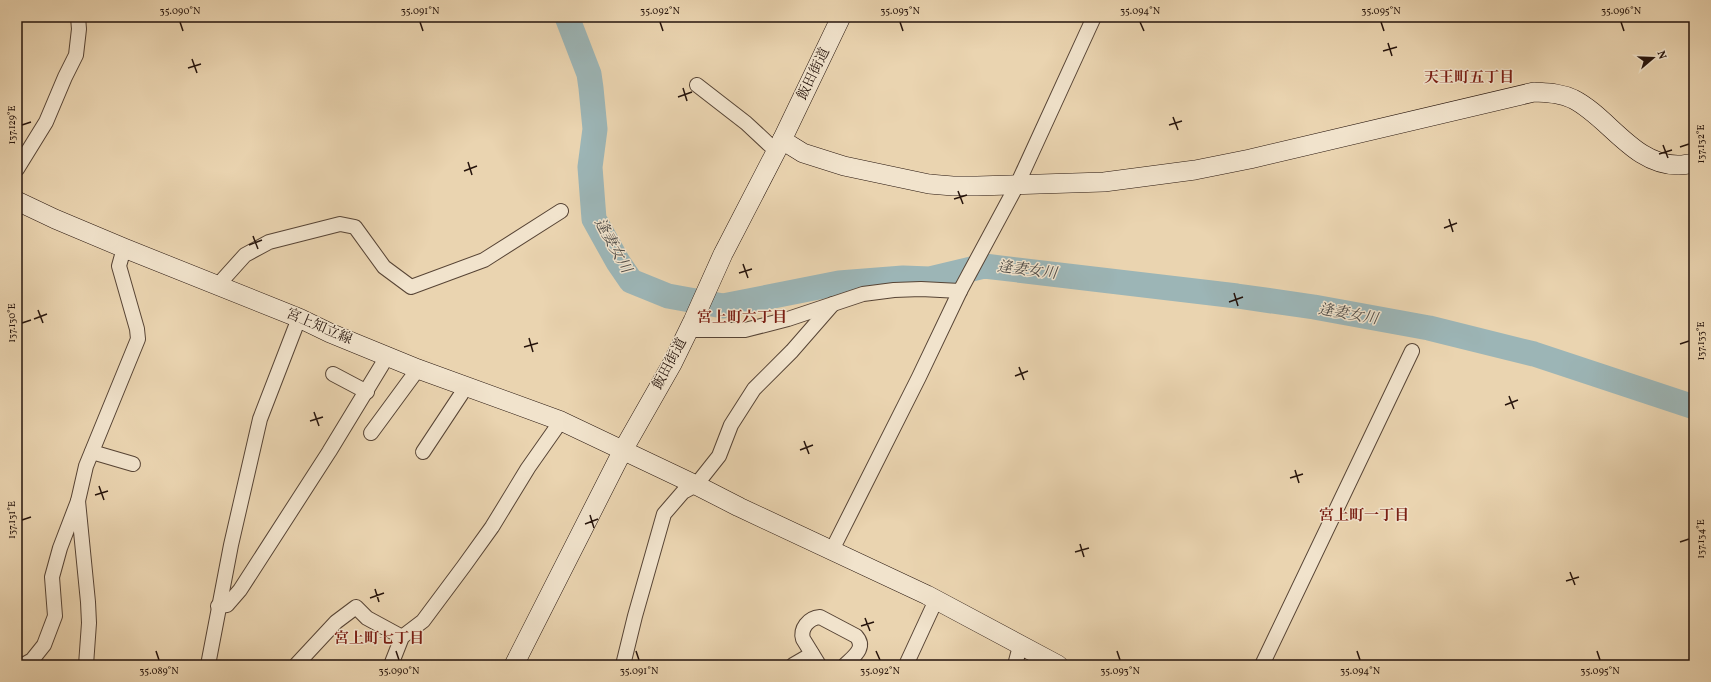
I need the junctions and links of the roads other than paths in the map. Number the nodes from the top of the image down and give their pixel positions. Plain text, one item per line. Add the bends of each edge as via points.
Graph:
1 (78, 17) edge
2 (841, 17) edge
3 (1094, 17) edge
4 (697, 85) dead end
5 (778, 145) junction
6 (1694, 163) edge
7 (17, 169) edge
8 (1017, 185) junction
9 (17, 201) edge
10 (561, 211) dead end
11 (124, 248) junction
12 (218, 286) junction
13 (962, 288) junction
14 (833, 304) junction
15 (298, 318) junction
16 (691, 325) junction
17 (1412, 351) dead end
18 (388, 355) junction
19 (418, 369) junction
20 (333, 374) dead end
21 (466, 387) junction
22 (367, 392) junction
23 (561, 421) junction
24 (371, 432) dead end
25 (623, 450) junction
26 (92, 452) junction
27 (423, 452) dead end
28 (133, 464) dead end
29 (696, 485) junction
30 (78, 501) junction
31 (832, 550) junction
32 (936, 600) junction
33 (218, 606) junction
34 (402, 637) junction
35 (1020, 646) junction
36 (815, 660) edge
37 (17, 662) edge
38 (1054, 664) edge
39 (22, 665) edge
40 (86, 665) edge
41 (208, 665) edge
42 (296, 665) edge
43 (391, 665) edge
44 (514, 665) edge
45 (623, 665) edge
46 (793, 665) edge
47 (845, 665) edge
48 (906, 665) edge
49 (1015, 665) edge
50 (1262, 665) edge

1 - 7 street via 76,54 46,122
2 - 5 street, 飯田街道
3 - 8 street
4 - 5 street
5 - 8 street via 844,166 929,184
5 - 16 street, 飯田街道 via 723,254
6 - 8 street via 1678,165 1659,162 1637,150 1593,112 1573,99 1555,93 1534,92 1195,170 1104,182
8 - 13 street
9 - 11 street, 宮上知立線
10 - 12 street via 484,260 411,287 384,267 355,227 340,224 269,242 245,255
11 - 12 street, 宮上知立線
11 - 26 street via 119,266 138,339
12 - 15 street, 宮上知立線
13 - 14 street via 894,290 863,294
13 - 31 street
14 - 16 street via 745,330
14 - 29 street via 754,389 731,425 719,456
15 - 18 street, 宮上知立線
15 - 33 street via 260,420
16 - 25 street, 飯田街道
17 - 50 street
18 - 19 street, 宮上知立線
18 - 22 street
19 - 21 street, 宮上知立線
19 - 24 street
20 - 22 street
21 - 23 street, 宮上知立線
21 - 27 street
22 - 33 street via 240,590 227,605
23 - 25 street, 宮上知立線
23 - 34 street via 464,566 423,621
25 - 29 street, 宮上知立線
25 - 44 street, 飯田街道
26 - 28 street
26 - 30 street
29 - 31 street, 宮上知立線
29 - 45 street via 683,492 664,514
30 - 39 street via 52,577 55,616 44,645 32,660
30 - 40 street via 88,602
31 - 32 street, 宮上知立線
32 - 35 street, 宮上知立線
32 - 48 street
33 - 41 street
34 - 42 street via 367,618 356,607 336,622
34 - 43 street
35 - 38 street, 宮上知立線
35 - 49 street
36 - 46 street
36 - 47 street via 802,635 806,623 820,617 859,640 859,650
37 - 39 street

